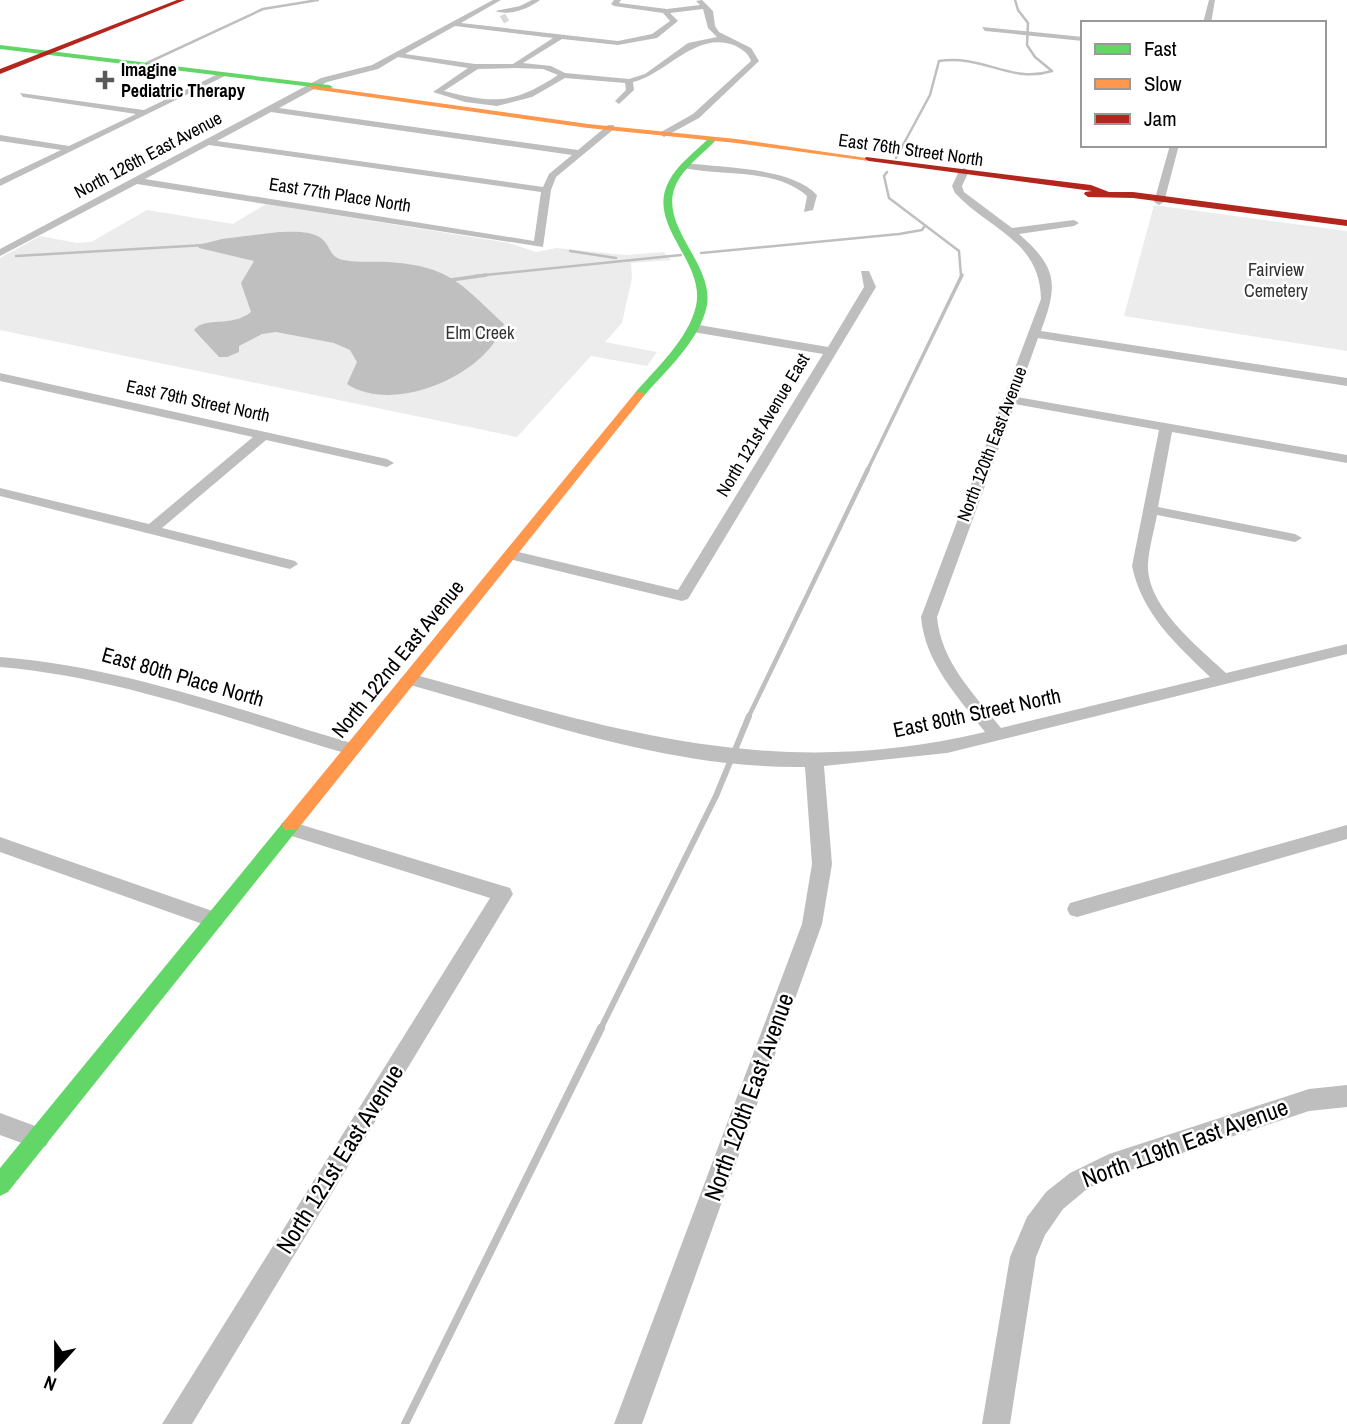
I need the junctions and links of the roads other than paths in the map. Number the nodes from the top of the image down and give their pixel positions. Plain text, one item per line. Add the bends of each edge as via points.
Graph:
1 (182, 0) edge
2 (498, 0) tunnel mouth
3 (522, 0) edge
4 (537, 0) edge
5 (618, 0) edge
6 (695, 0) edge
7 (1212, 0) edge
8 (706, 7) junction
9 (483, 9) junction
10 (499, 11) junction
11 (668, 11) junction
12 (1207, 21) edge
13 (453, 24) junction
14 (477, 25) junction
15 (985, 29) dead end
16 (561, 36) junction
17 (724, 38) junction
18 (1081, 38) edge
19 (0, 47) edge
20 (47, 53) junction
21 (397, 55) junction
22 (517, 64) junction
23 (478, 65) junction
24 (0, 72) edge
25 (223, 75) junction
26 (563, 75) junction
27 (629, 81) junction
28 (312, 87) junction
29 (23, 95) dead end
30 (619, 101) dead end
31 (271, 109) junction
32 (146, 113) junction
33 (611, 127) junction
34 (664, 134) junction
35 (0, 138) edge
36 (712, 141) junction
37 (208, 142) junction
38 (1174, 147) edge
39 (71, 149) junction
40 (580, 153) junction
41 (686, 166) junction
42 (962, 174) junction
43 (137, 181) junction
44 (0, 183) edge
45 (546, 190) junction
46 (1159, 200) junction
47 (808, 210) dead end
48 (1074, 223) dead end
49 (1347, 223) edge
50 (1008, 232) junction
51 (0, 253) edge
52 (865, 273) dead end
53 (693, 328) junction
54 (1034, 334) junction
55 (830, 351) junction
56 (0, 377) edge
57 (1347, 382) edge
58 (1009, 399) junction
59 (1166, 428) junction
60 (264, 435) junction
61 (1347, 459) edge
62 (387, 463) dead end
63 (0, 492) edge
64 (1152, 509) junction
65 (151, 530) junction
66 (1295, 538) dead end
67 (510, 555) junction
68 (290, 564) dead end
69 (1347, 649) edge
70 (0, 662) edge
71 (409, 679) junction
72 (1223, 680) junction
73 (997, 735) junction
74 (352, 749) junction
75 (814, 760) junction
76 (289, 828) junction
77 (1347, 832) edge
78 (0, 844) edge
79 (1077, 909) dead end
80 (214, 920) junction
81 (1347, 1096) edge
82 (0, 1124) edge
83 (38, 1138) junction
84 (0, 1185) edge
85 (176, 1424) edge
86 (628, 1424) edge
87 (996, 1424) edge

1 - 20 main road
2 - 9 street, North 126th East Avenue
3 - 10 street
4 - 10 street via 522,8
5 - 11 street via 614,4
6 - 8 street
7 - 12 street
8 - 11 street
8 - 17 street via 712,28
9 - 10 street
9 - 13 street, North 126th East Avenue
10 - 14 street
10 - 14 street via 507,13 504,19
11 - 16 street via 674,22 647,38 618,43
13 - 14 street
13 - 21 street, North 126th East Avenue
14 - 16 street
15 - 18 street
16 - 22 street
17 - 27 street via 691,46 648,76
17 - 34 street via 751,52 753,64 696,116
19 - 20 main road, East 76th Street North
20 - 24 main road
20 - 25 main road, East 76th Street North
21 - 23 street
21 - 28 street, North 126th East Avenue
22 - 23 street
22 - 26 street
23 - 26 street via 436,92 487,103 516,102
25 - 28 main road, East 76th Street North
25 - 32 street
26 - 27 street
27 - 30 street via 630,90
28 - 31 street, North 126th East Avenue
28 - 33 main road, East 76th Street North
29 - 32 street
31 - 37 street, North 126th East Avenue
31 - 40 street
32 - 39 street
33 - 34 main road, East 76th Street North
33 - 40 street
34 - 36 main road, East 76th Street North
35 - 39 street
36 - 41 main road, North 122nd East Avenue
36 - 42 main road, East 76th Street North
37 - 43 street, North 126th East Avenue
37 - 45 street
38 - 46 street
39 - 44 street
40 - 45 street via 551,176
41 - 47 street via 802,185 811,195
41 - 53 main road, North 122nd East Avenue via 669,188 667,208 702,274 705,302
42 - 46 main road, East 76th Street North
42 - 50 street, North 120th East Avenue via 957,186 960,193
43 - 45 street, East 77th Place North via 538,245
43 - 51 street, North 126th East Avenue
46 - 49 main road, East 76th Street North
48 - 50 street
50 - 54 street, North 120th East Avenue via 1035,257 1048,281 1047,299
52 - 55 street, North 121st Avenue East via 870,287
53 - 55 street
53 - 67 main road, North 122nd East Avenue
54 - 57 street
54 - 58 street, North 120th East Avenue
55 - 67 street, North 121st Avenue East via 682,596
56 - 60 street, East 79th Street North
58 - 59 street
58 - 73 street, North 120th East Avenue via 933,601 928,628 934,650
59 - 61 street
59 - 64 street
60 - 62 street, East 79th Street North
60 - 65 street
63 - 65 street
64 - 66 street
64 - 72 street via 1140,566 1145,593 1159,616
65 - 68 street
67 - 71 main road, North 122nd East Avenue
69 - 72 street, East 80th Street North
70 - 74 street, East 80th Place North via 108,678
71 - 74 main road, North 122nd East Avenue
71 - 75 street, East 80th Street North via 633,740 740,757
72 - 73 street, East 80th Street North
73 - 75 street, East 80th Street North via 899,754
74 - 76 main road, North 122nd East Avenue
75 - 86 street, North 120th East Avenue via 822,864 812,924
76 - 80 main road, North 122nd East Avenue
76 - 85 street, North 121st East Avenue via 503,894
77 - 79 street
78 - 80 street
80 - 83 main road, North 122nd East Avenue
81 - 87 street, North 119th East Avenue via 1309,1100 1109,1166 1086,1175 1050,1202 1029,1236 1023,1257
82 - 83 street
83 - 84 main road, North 122nd East Avenue

